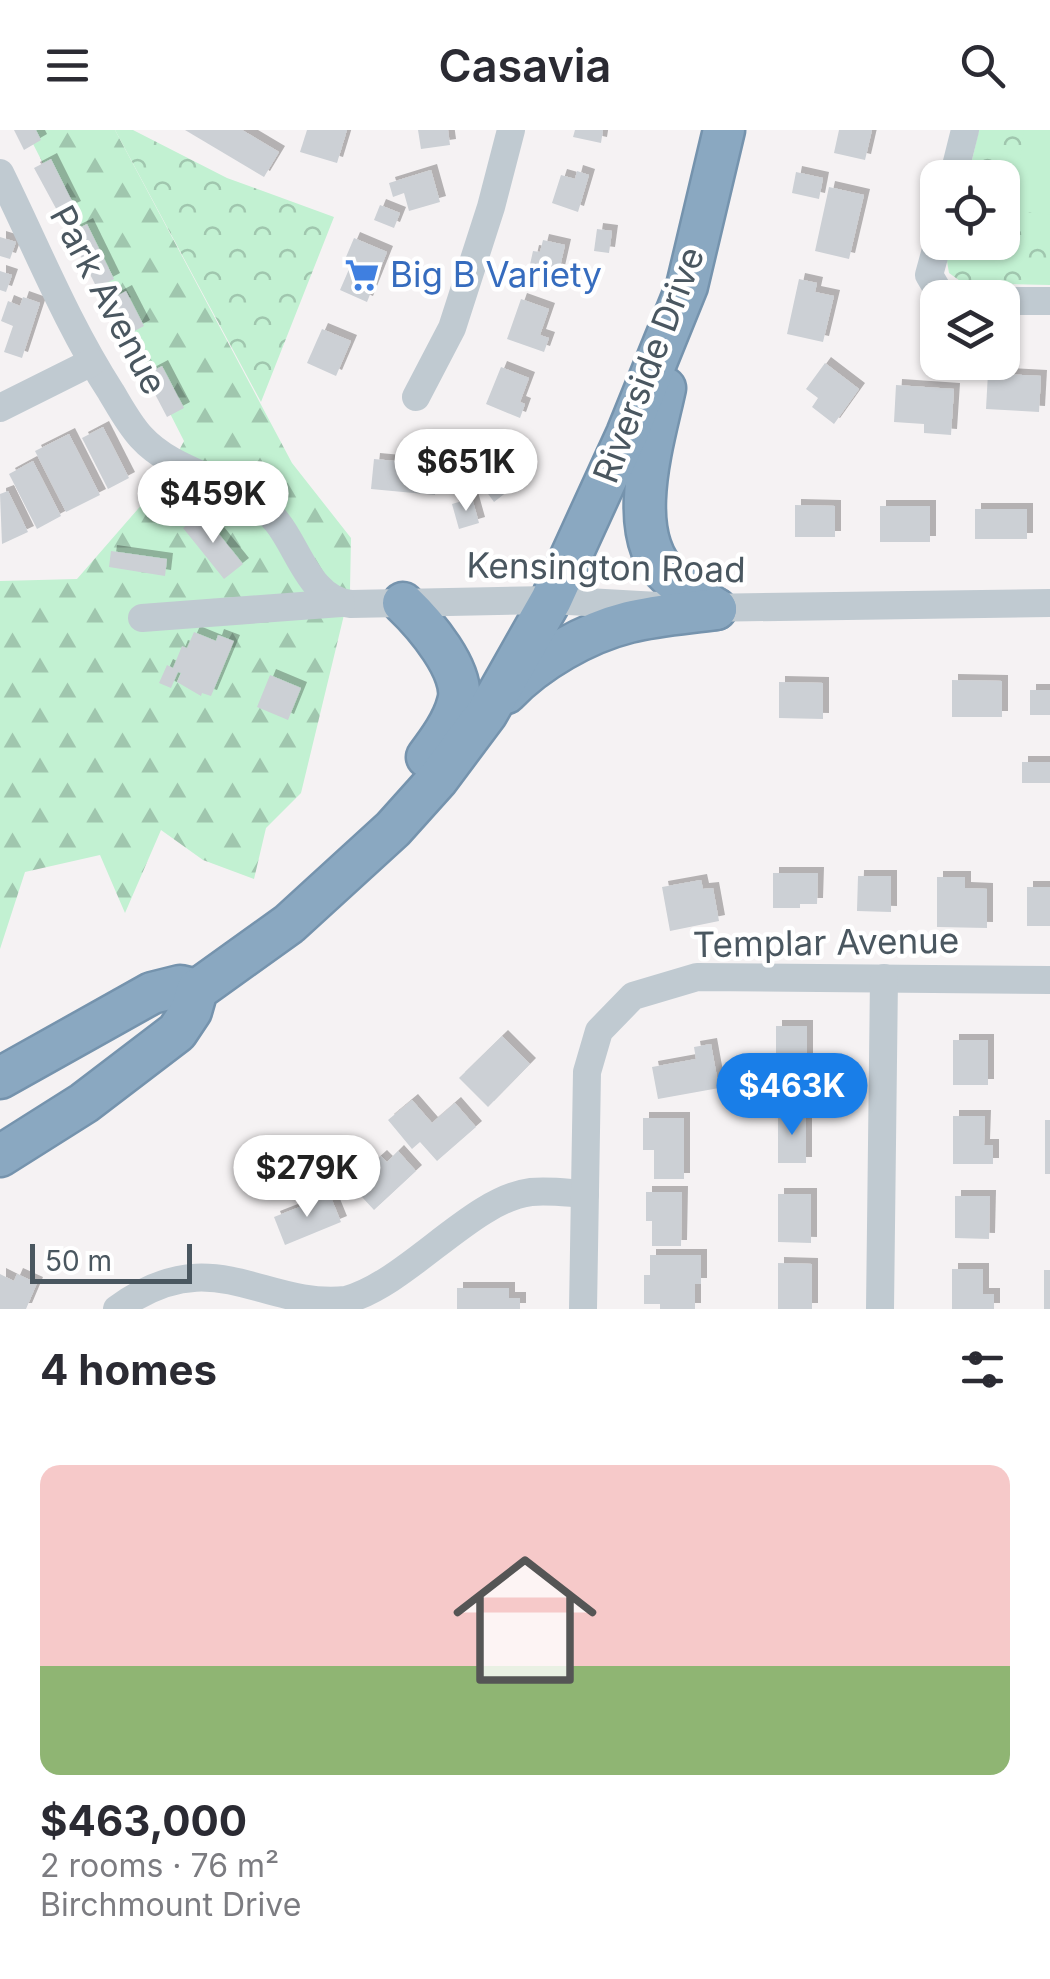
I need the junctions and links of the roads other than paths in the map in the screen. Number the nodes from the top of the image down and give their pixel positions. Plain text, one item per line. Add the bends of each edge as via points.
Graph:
1 (511, 130) edge
2 (724, 130) edge
3 (965, 130) edge
4 (958, 160) edge
5 (0, 173) edge
6 (687, 286) junction
7 (1020, 301) edge
8 (1050, 301) edge
9 (92, 362) junction
10 (416, 397) dead end
11 (0, 408) edge
12 (551, 600) junction
13 (340, 603) junction
14 (403, 603) junction
15 (1050, 603) edge
16 (716, 609) junction
17 (142, 618) dead end
18 (487, 714) junction
19 (346, 869) junction
20 (884, 978) junction
21 (1050, 980) edge
22 (197, 990) junction
23 (0, 1078) edge
24 (0, 1156) edge
25 (585, 1194) junction
26 (117, 1309) edge
27 (583, 1309) edge
28 (880, 1309) edge

1 - 10 street via 452,328
2 - 6 highway, Riverside Drive
3 - 4 street
5 - 9 street, Park Avenue
6 - 12 highway, Riverside Drive
6 - 16 highway via 644,490 650,546 667,576
7 - 8 street
9 - 11 street
9 - 13 street, Park Avenue via 141,437 276,521 315,583
12 - 14 street, Kensington Road
12 - 16 street, Kensington Road
12 - 18 highway, Riverside Drive
13 - 14 street, Kensington Road
13 - 17 street, Kensington Road
14 - 19 highway via 450,663 460,699 440,740
15 - 16 street, Kensington Road
16 - 18 highway via 628,622 576,643 524,675
18 - 19 highway, Riverside Drive via 416,805
19 - 22 highway, Riverside Drive via 288,924
20 - 21 street, Templar Avenue
20 - 25 street, Templar Avenue via 698,976 633,996 599,1031 587,1072
20 - 28 street
22 - 23 highway via 152,992
22 - 24 highway, Riverside Drive via 177,1032
25 - 26 street via 530,1192 495,1205 388,1280 346,1300 302,1304 198,1280 166,1282
25 - 27 street, Templar Avenue

